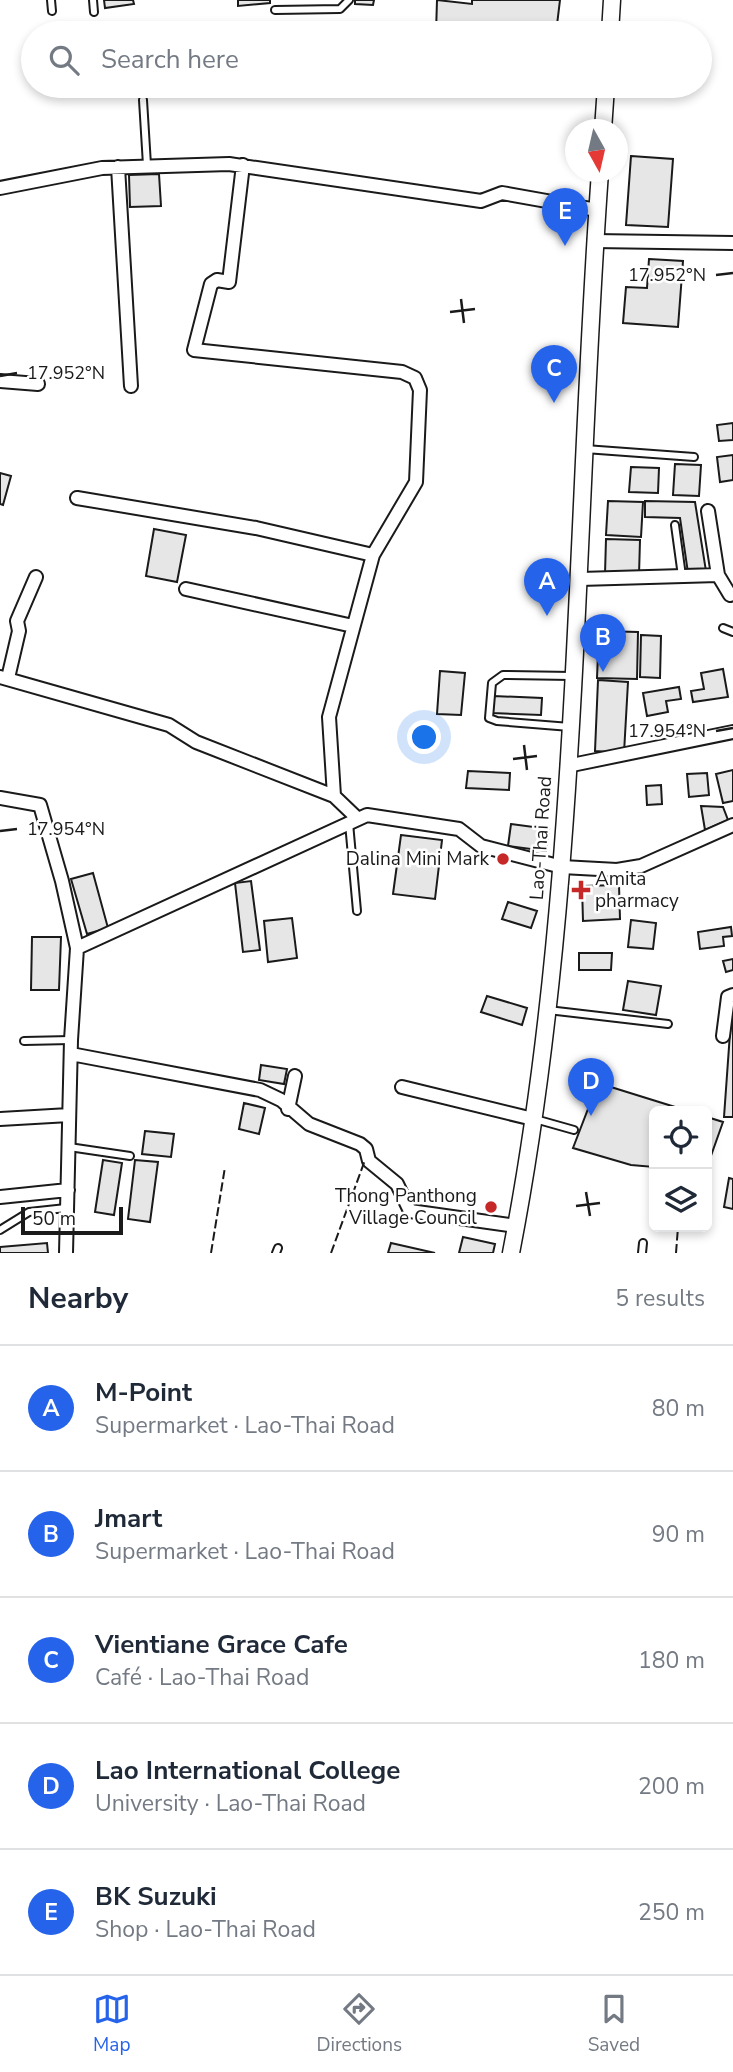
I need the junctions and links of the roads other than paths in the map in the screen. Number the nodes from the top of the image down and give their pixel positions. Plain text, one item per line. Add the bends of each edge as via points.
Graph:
1 (51, 0) edge
2 (93, 0) edge
3 (349, 0) edge
4 (612, 0) edge
5 (275, 10) dead end
6 (52, 11) dead end
7 (94, 12) dead end
8 (611, 21) edge
9 (605, 98) edge
10 (143, 100) dead end
11 (604, 119) edge
12 (147, 165) junction
13 (243, 165) junction
14 (118, 167) junction
15 (599, 182) edge
16 (0, 188) edge
17 (597, 210) junction
18 (594, 241) junction
19 (733, 243) edge
20 (0, 382) edge
21 (38, 384) dead end
22 (131, 386) dead end
23 (583, 449) junction
24 (694, 457) dead end
25 (77, 498) dead end
26 (708, 511) dead end
27 (675, 526) dead end
28 (373, 555) junction
29 (718, 575) junction
30 (682, 576) junction
31 (36, 577) dead end
32 (580, 579) junction
33 (186, 589) dead end
34 (730, 595) dead end
35 (354, 626) junction
36 (723, 628) dead end
37 (733, 632) edge
38 (572, 676) junction
39 (4, 677) edge
40 (570, 727) junction
41 (733, 732) edge
42 (568, 766) junction
43 (334, 796) junction
44 (0, 798) edge
45 (353, 820) junction
46 (733, 825) edge
47 (562, 867) junction
48 (357, 911) dead end
49 (77, 948) junction
50 (733, 995) edge
51 (546, 1010) junction
52 (668, 1024) dead end
53 (723, 1036) dead end
54 (71, 1040) junction
55 (24, 1041) dead end
56 (71, 1054) junction
57 (295, 1076) dead end
58 (402, 1087) dead end
59 (288, 1109) junction
60 (69, 1115) junction
61 (0, 1119) edge
62 (533, 1119) junction
63 (574, 1130) dead end
64 (69, 1147) junction
65 (130, 1156) dead end
66 (68, 1190) junction
67 (0, 1197) edge
68 (68, 1208) junction
69 (516, 1226) junction
70 (0, 1230) edge
71 (643, 1243) dead end
72 (66, 1253) edge
73 (511, 1253) edge
74 (642, 1253) edge

1 - 6 lane
2 - 7 lane
3 - 5 lane via 340,9
4 - 8 street
9 - 11 street
10 - 12 lane
12 - 13 street
12 - 14 street
13 - 17 street via 481,201 502,193
13 - 28 street via 229,282 217,280 211,285 194,349 402,372 415,378 420,390 416,482
14 - 16 street
14 - 22 street
15 - 17 street, Lao-Thai Road
17 - 18 street, Lao-Thai Road
18 - 19 street
18 - 23 street, Lao-Thai Road
20 - 21 street
23 - 24 lane
23 - 32 street, Lao-Thai Road
25 - 28 street via 256,528
26 - 29 street
27 - 30 lane
28 - 35 street
29 - 30 street
29 - 34 street
30 - 32 street
31 - 39 street via 17,621 19,631
32 - 38 street, Lao-Thai Road
33 - 35 street
35 - 43 street via 328,717
36 - 37 lane
38 - 40 street, Lao-Thai Road
38 - 40 lane via 503,675 492,683 489,706 489,718 497,722
39 - 43 street via 169,725 196,742
40 - 42 street, Lao-Thai Road
41 - 42 street
42 - 47 street, Lao-Thai Road
43 - 45 street
44 - 49 street via 40,805
45 - 47 street via 367,815 459,829 481,846
45 - 48 lane
45 - 49 street
46 - 47 street via 641,866 617,870
47 - 51 street, Lao-Thai Road
49 - 54 street
50 - 53 street via 728,998
51 - 52 lane
51 - 62 street, Lao-Thai Road
54 - 55 lane
54 - 56 street
56 - 59 street via 260,1090 281,1100
56 - 60 street
57 - 59 street
58 - 62 street
59 - 69 street via 309,1124 360,1144 374,1167 397,1184 410,1211
60 - 61 street
60 - 64 street
62 - 63 lane
62 - 69 street, Lao-Thai Road
64 - 65 lane
64 - 66 street
66 - 67 street
66 - 68 street
68 - 70 lane via 29,1212
68 - 72 street
69 - 73 street, Lao-Thai Road
71 - 74 lane

